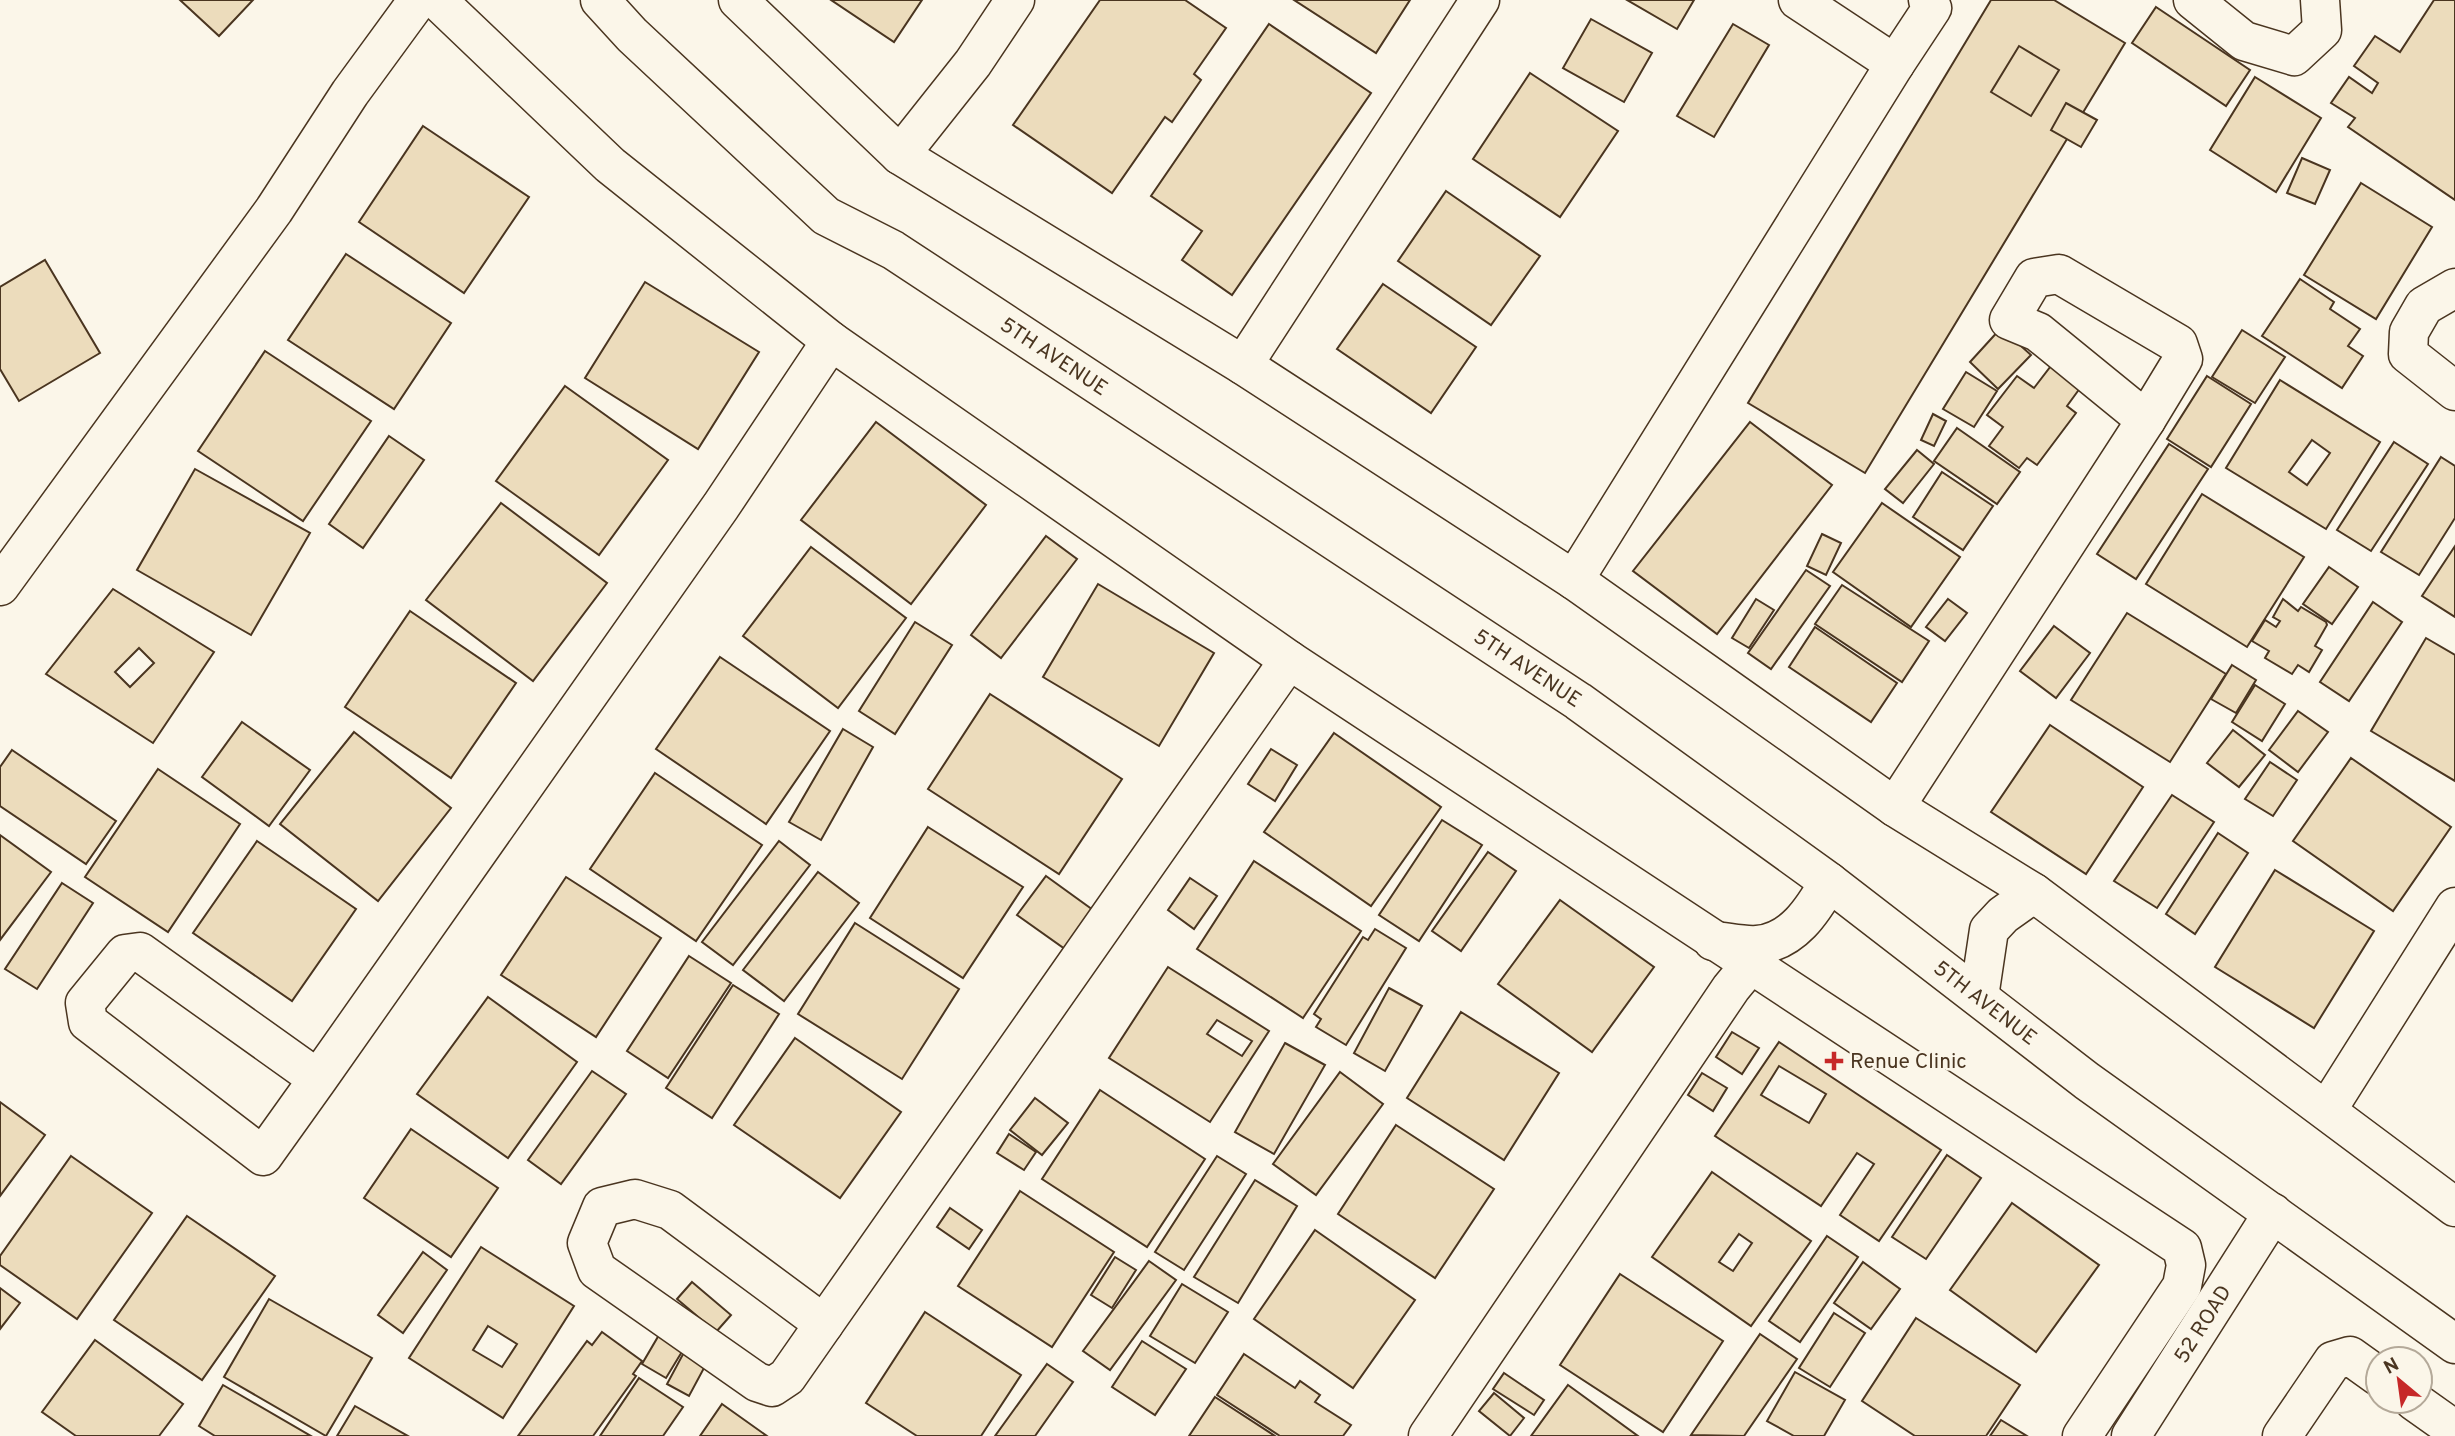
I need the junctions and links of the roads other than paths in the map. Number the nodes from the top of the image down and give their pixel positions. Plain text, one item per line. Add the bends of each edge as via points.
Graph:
1 (418, 0) edge
2 (437, 0) edge
3 (600, 0) edge
4 (738, 0) edge
5 (1015, 0) edge
6 (1480, 0) edge
7 (1798, 0) edge
8 (1928, 0) edge
9 (2193, 0) edge
10 (2320, 0) edge
11 (1895, 64) junction
12 (900, 155) junction
13 (2455, 289) edge
14 (831, 341) junction
15 (1243, 365) junction
16 (2455, 391) edge
17 (2146, 420) dead end
18 (1574, 580) junction
19 (0, 586) edge
20 (1289, 660) junction
21 (1895, 807) junction
22 (1829, 882) junction
23 (2034, 892) junction
24 (2455, 907) edge
25 (1713, 941) junction
26 (1750, 965) junction
27 (1979, 997) junction
28 (318, 1079) junction
29 (2327, 1110) junction
30 (2455, 1207) edge
31 (2273, 1213) junction
32 (824, 1324) junction
33 (2455, 1344) edge
34 (2364, 1366) edge
35 (2434, 1415) edge
36 (2455, 1430) edge
37 (1428, 1436) edge
38 (2082, 1436) edge
39 (2131, 1436) edge
40 (2282, 1436) edge

1 - 19 street via 274,210
2 - 14 street via 610,165
3 - 22 street, 5TH AVENUE via 826,216 893,250 1578,701
4 - 12 street
5 - 12 street via 973,63
6 - 15 street
7 - 11 street
8 - 11 street via 1932,8
9 - 10 street via 2244,41 2294,56 2322,30
11 - 18 street
12 - 15 street
13 - 16 street via 2424,306 2409,332 2409,354
14 - 20 street
14 - 28 street via 721,506
15 - 18 street
17 - 21 street
18 - 21 street
20 - 25 street
20 - 32 street
21 - 23 street
22 - 25 street via 1812,913 1782,938 1758,945
22 - 27 street, 5TH AVENUE
23 - 27 street via 1989,930
23 - 29 street
24 - 29 street
25 - 26 street
26 - 37 street
26 - 38 street via 2182,1248 2186,1265 2182,1286
27 - 31 street, 5TH AVENUE via 2087,1081
28 - 28 street via 140,952 125,954 85,1003 88,1022 263,1156
29 - 30 street
31 - 33 street, 5TH AVENUE
31 - 39 street, 52 ROAD
32 - 32 street via 787,1377 772,1387 757,1382 597,1270 587,1243 603,1207 635,1199 670,1210
34 - 40 street via 2350,1356 2333,1361
35 - 36 street

